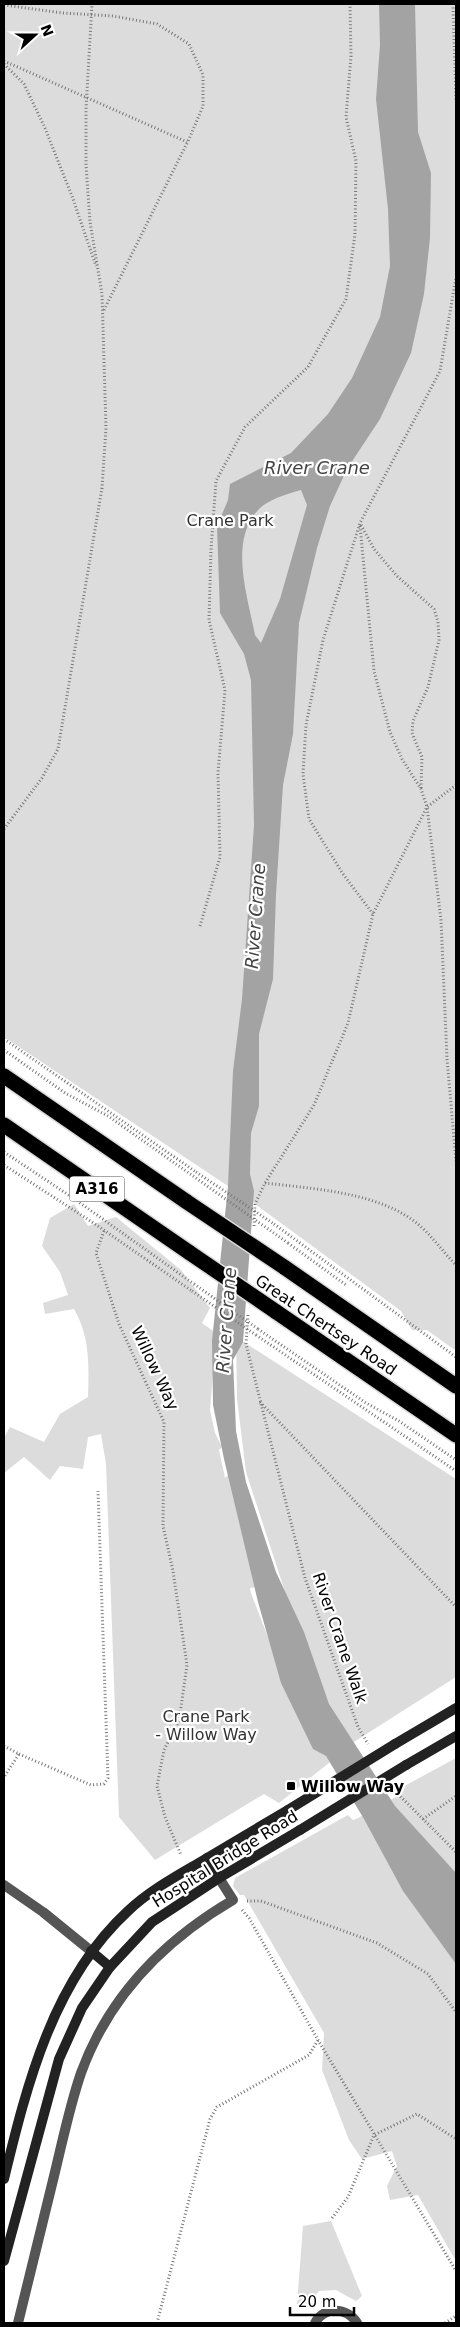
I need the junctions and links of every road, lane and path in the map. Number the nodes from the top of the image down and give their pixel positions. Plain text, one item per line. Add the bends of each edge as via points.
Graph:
1 (92, 4) edge
2 (350, 4) edge
3 (453, 4) edge
4 (4, 5) edge
5 (92, 15) junction
6 (4, 62) edge
7 (86, 98) junction
8 (456, 100) edge
9 (187, 142) junction
10 (99, 275) junction
11 (456, 277) edge
12 (103, 312) junction
13 (360, 523) junction
14 (456, 785) edge
15 (421, 789) junction
16 (427, 807) junction
17 (4, 828) edge
18 (374, 914) junction
19 (200, 926) dead end
20 (4, 1039) edge
21 (4, 1050) edge
22 (4, 1076) edge
23 (4, 1125) edge
24 (4, 1152) edge
25 (456, 1161) edge
26 (4, 1165) edge
27 (266, 1184) junction
28 (256, 1204) dead end
29 (104, 1231) junction
30 (288, 1243) dead end
31 (456, 1264) edge
32 (246, 1344) dead end
33 (456, 1356) edge
34 (456, 1386) edge
35 (259, 1401) junction
36 (456, 1435) edge
37 (456, 1460) edge
38 (456, 1471) edge
39 (98, 1491) dead end
40 (456, 1607) edge
41 (456, 1708) edge
42 (456, 1736) edge
43 (4, 1746) edge
44 (372, 1751) dead end
45 (19, 1754) junction
46 (4, 1777) edge
47 (390, 1784) dead end
48 (456, 1796) edge
49 (423, 1819) junction
50 (456, 1852) edge
51 (207, 1858) junction
52 (188, 1869) junction
53 (220, 1878) junction
54 (4, 1886) edge
55 (233, 1900) junction
56 (91, 1951) junction
57 (110, 1967) junction
58 (456, 2012) edge
59 (318, 2040) junction
60 (374, 2135) junction
61 (456, 2140) edge
62 (4, 2179) edge
63 (332, 2218) dead end
64 (4, 2261) edge
65 (456, 2271) edge
66 (456, 2316) edge
67 (18, 2323) edge
68 (157, 2323) edge
69 (314, 2323) edge
70 (357, 2323) edge
71 (445, 2323) edge

1 - 5 path
2 - 19 path via 351,56 346,117 356,161 355,225 346,299 308,367 245,427 216,481 209,620 224,690 218,773 220,857
3 - 8 path
4 - 5 path
5 - 7 path
5 - 9 path via 157,24 189,44 203,75 203,106
6 - 7 path
6 - 10 path via 24,84 45,128
7 - 9 path
7 - 10 path via 90,222
9 - 12 path
10 - 12 path
11 - 13 path via 440,371
12 - 17 path via 106,428 102,488 64,721 58,749 42,778
13 - 15 path via 374,671 390,732
13 - 15 path via 374,549 397,576 434,609 438,622 439,640 428,687 413,721 412,733 422,757
13 - 18 path via 323,640 306,725 303,774 309,819 343,874
14 - 16 path
15 - 16 path
16 - 18 path
16 - 25 path via 441,920 447,1059
18 - 27 path via 348,1023 314,1104
20 - 33 path, bridge via 274,1224
21 - 30 path, bridge via 65,1093 108,1116
22 - 34 highway, Great Chertsey Road / A316, bridge
23 - 36 highway, Great Chertsey Road / A316, bridge
24 - 37 path, bridge via 258,1330
26 - 29 path
27 - 28 path
27 - 31 path via 375,1201 419,1225
29 - 38 path, bridge
29 - 52 path, Willow Way via 96,1253 119,1324 164,1422 163,1526 187,1665 179,1722 164,1750 157,1786 165,1817
32 - 35 path, River Crane Walk
35 - 40 path
35 - 44 path, River Crane Walk via 306,1578 358,1727
39 - 45 path via 108,1778 104,1784 91,1785
41 - 51 main road, Hospital Bridge Road, bridge
42 - 53 main road, Hospital Bridge Road, bridge
43 - 45 path
45 - 46 path
47 - 49 path
48 - 49 path
49 - 50 path
51 - 52 main road, Hospital Bridge Road
51 - 53 main road
52 - 56 main road, Hospital Bridge Road via 128,1910
53 - 55 street
53 - 57 main road, Hospital Bridge Road via 152,1922
54 - 56 street via 43,1912
55 - 58 path via 261,1901 376,1943 428,1974
55 - 59 path via 249,1918
55 - 67 street via 195,1924 153,1960 118,2002 92,2048 72,2104
56 - 57 main road
56 - 62 main road, Hospital Bridge Road via 64,1995 44,2040
57 - 64 main road, Hospital Bridge Road via 82,2008 59,2059
59 - 60 path
59 - 68 path via 309,2055 217,2107 210,2119
60 - 61 path via 417,2114
60 - 63 path via 348,2198
60 - 65 path
66 - 71 path
69 - 70 street via 326,2312 340,2310 352,2316

